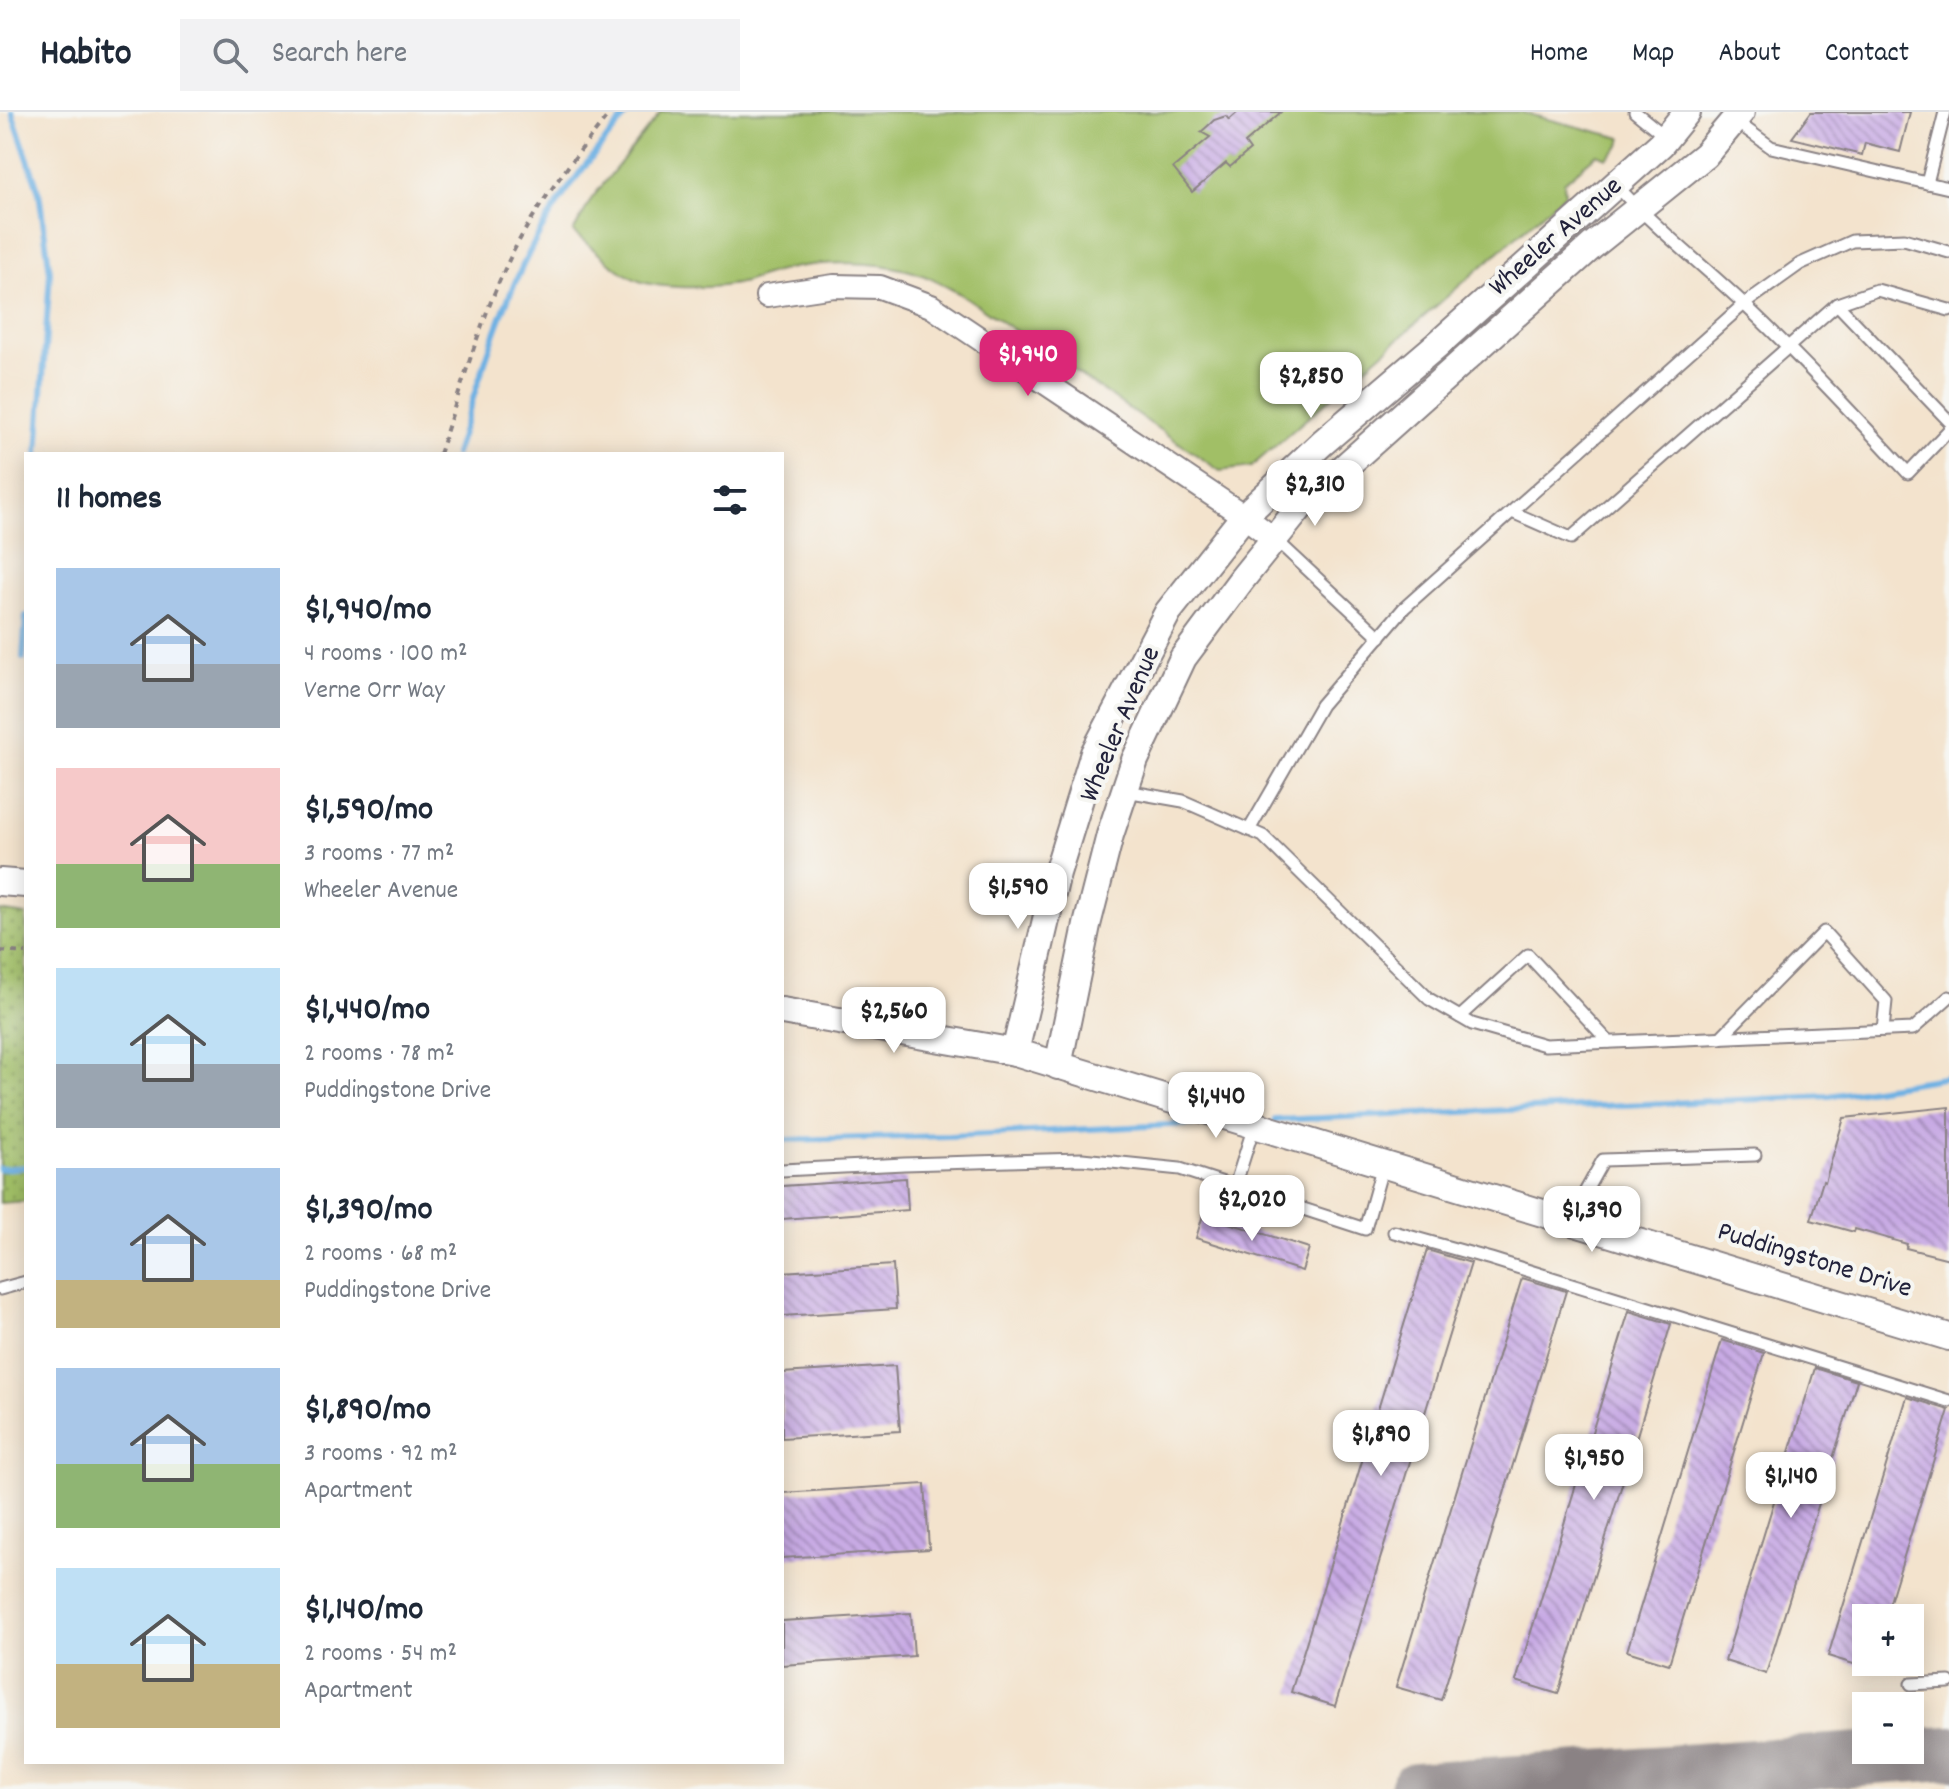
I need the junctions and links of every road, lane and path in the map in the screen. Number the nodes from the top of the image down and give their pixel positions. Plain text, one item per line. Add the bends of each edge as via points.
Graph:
1 (611, 112) edge
2 (1635, 112) edge
3 (1687, 112) edge
4 (1945, 112) edge
5 (1737, 116) edge
6 (1666, 138) junction
7 (1927, 183) junction
8 (1616, 185) junction
9 (1949, 188) edge
10 (1637, 209) junction
11 (1949, 252) edge
12 (767, 296) dead end
13 (1744, 304) junction
14 (1837, 304) junction
15 (1949, 310) edge
16 (1788, 347) junction
17 (1949, 421) edge
18 (1949, 430) edge
19 (440, 452) edge
20 (1512, 512) junction
21 (1244, 516) junction
22 (1274, 539) junction
23 (1380, 637) junction
24 (1125, 790) junction
25 (1249, 830) junction
26 (0, 882) edge
27 (24, 884) edge
28 (2, 951) edge
29 (24, 953) edge
30 (1949, 997) edge
31 (784, 1011) edge
32 (1460, 1017) junction
33 (1883, 1030) junction
34 (1720, 1038) junction
35 (1609, 1042) junction
36 (1015, 1052) junction
37 (1058, 1066) junction
38 (1254, 1125) junction
39 (1755, 1155) dead end
40 (1383, 1164) junction
41 (784, 1170) edge
42 (1235, 1186) junction
43 (1569, 1221) junction
44 (1394, 1232) dead end
45 (24, 1283) edge
46 (0, 1289) edge
47 (1949, 1337) edge
48 (1949, 1401) edge
49 (1949, 1682) edge
50 (1911, 1684) dead end

1 - 19 path via 535,213 511,256
2 - 6 lane
3 - 6 street, Wheeler Avenue
4 - 7 lane
5 - 7 lane via 1771,147
5 - 10 street, Wheeler Avenue via 1705,155
6 - 8 street, Wheeler Avenue
7 - 9 lane
8 - 10 lane
8 - 21 street, Wheeler Avenue
10 - 13 lane
10 - 22 street, Wheeler Avenue via 1363,449 1301,506
11 - 13 lane via 1904,239 1852,241 1800,264
12 - 21 street via 834,286 880,287 931,306
13 - 16 lane
13 - 20 lane
14 - 15 lane via 1877,290
14 - 16 lane
14 - 17 lane
16 - 18 lane via 1908,473
16 - 20 lane via 1571,538
20 - 23 lane via 1404,608
21 - 22 street
21 - 36 street, Wheeler Avenue via 1168,612 1094,753 1057,873
22 - 23 lane
22 - 24 street, Wheeler Avenue via 1183,658
23 - 25 lane via 1321,705
24 - 25 lane via 1183,801
24 - 37 street, Wheeler Avenue via 1087,925
25 - 32 lane via 1263,836 1429,999
26 - 27 street
28 - 29 path
30 - 33 lane via 1913,1029
31 - 36 street, Puddingstone Drive
32 - 35 lane via 1545,1045
32 - 35 lane via 1528,955
33 - 34 lane
33 - 34 lane via 1886,1001 1824,932
34 - 35 lane
36 - 37 street, Puddingstone Drive
37 - 38 street, Puddingstone Drive
38 - 40 street, Puddingstone Drive
38 - 42 lane
39 - 43 lane via 1603,1160
40 - 42 lane via 1365,1229
40 - 43 street, Puddingstone Drive
41 - 42 lane via 1082,1159 1180,1169
43 - 47 street, Puddingstone Drive
44 - 48 lane
45 - 46 lane
49 - 50 lane

